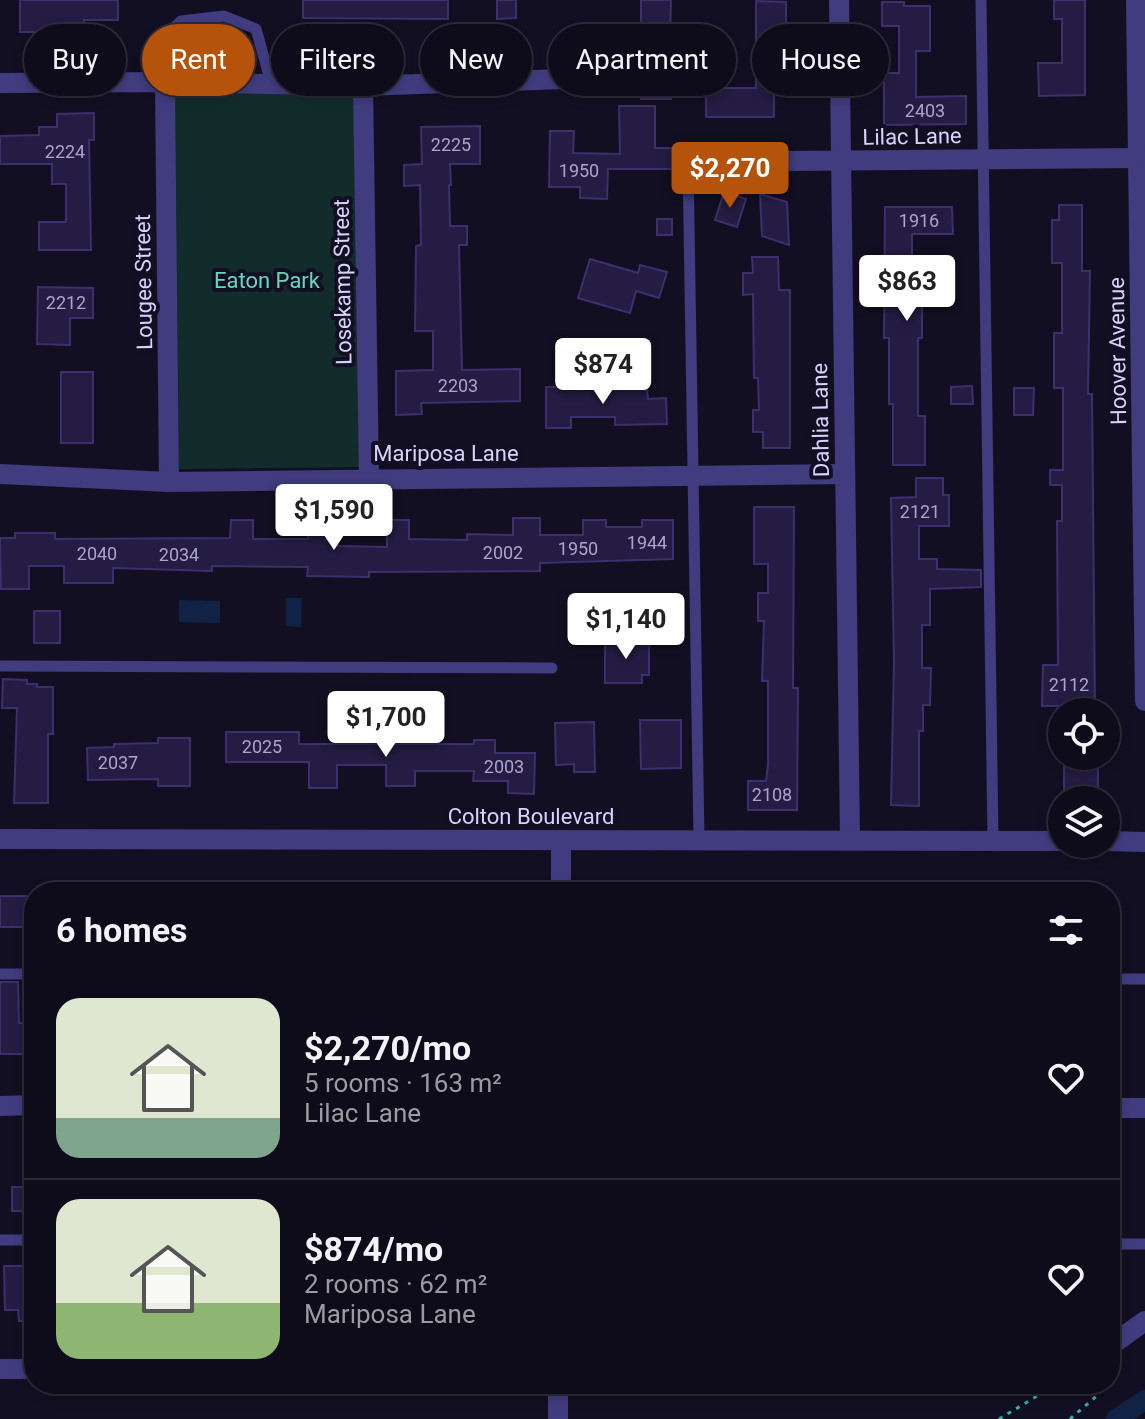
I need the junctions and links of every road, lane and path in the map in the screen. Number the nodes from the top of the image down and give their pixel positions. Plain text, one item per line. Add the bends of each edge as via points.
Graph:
1 (839, 0) edge
2 (981, 0) edge
3 (1136, 0) edge
4 (178, 24) edge
5 (244, 24) edge
6 (255, 29) edge
7 (548, 80) edge
8 (142, 82) edge
9 (0, 83) edge
10 (255, 83) edge
11 (271, 83) joint
12 (1142, 83) edge
13 (404, 85) edge
14 (157, 96) edge
15 (363, 96) edge
16 (1137, 158) junction
17 (984, 159) junction
18 (841, 161) junction
19 (688, 162) joint
20 (1143, 351) edge
21 (0, 474) edge
22 (845, 474) junction
23 (693, 475) junction
24 (369, 478) junction
25 (169, 482) junction
26 (1144, 600) edge
27 (0, 666) edge
28 (552, 668) dead end
29 (1145, 701) edge
30 (0, 839) edge
31 (850, 839) junction
32 (561, 840) junction
33 (699, 840) junction
34 (993, 840) junction
35 (1048, 841) edge
36 (1120, 841) edge
37 (1145, 842) edge
38 (561, 882) edge
39 (0, 974) edge
40 (24, 974) edge
41 (1120, 979) edge
42 (1145, 979) edge
43 (24, 1105) edge
44 (0, 1106) edge
45 (1120, 1108) edge
46 (1145, 1108) edge
47 (0, 1240) edge
48 (24, 1240) edge
49 (1120, 1244) edge
50 (1145, 1244) edge
51 (1145, 1321) edge
52 (1120, 1339) edge
53 (0, 1369) edge
54 (24, 1369) edge
55 (558, 1394) edge
56 (1040, 1394) edge
57 (1099, 1394) edge
58 (558, 1419) edge
59 (999, 1419) edge
60 (1070, 1419) edge

1 - 18 street, Dahlia Lane
2 - 17 lane
3 - 12 street, Hoover Avenue
4 - 5 lane via 224,16
6 - 11 lane
7 - 13 street
8 - 9 street
10 - 11 street
12 - 16 street, Hoover Avenue
14 - 25 street, Lougee Street
15 - 24 street, Losekamp Street
16 - 17 street, Lilac Lane
16 - 20 street, Hoover Avenue
17 - 18 street, Lilac Lane
17 - 34 lane
18 - 19 street, Lilac Lane
18 - 22 street, Dahlia Lane
19 - 23 lane
20 - 26 street, Hoover Avenue
21 - 25 street, Mariposa Lane
22 - 23 street, Mariposa Lane
22 - 31 street, Dahlia Lane
23 - 24 street, Mariposa Lane
23 - 33 lane
24 - 25 street, Mariposa Lane
26 - 29 street, Hoover Avenue
27 - 28 lane
30 - 32 street, Colton Boulevard
31 - 33 street, Colton Boulevard
31 - 34 street, Colton Boulevard
32 - 33 street, Colton Boulevard
32 - 38 street
34 - 35 street, Colton Boulevard
36 - 37 street
39 - 40 lane
41 - 42 lane
43 - 44 street
45 - 46 street
47 - 48 lane
49 - 50 lane
51 - 52 street
53 - 54 street
55 - 58 street
56 - 59 path
57 - 60 path

